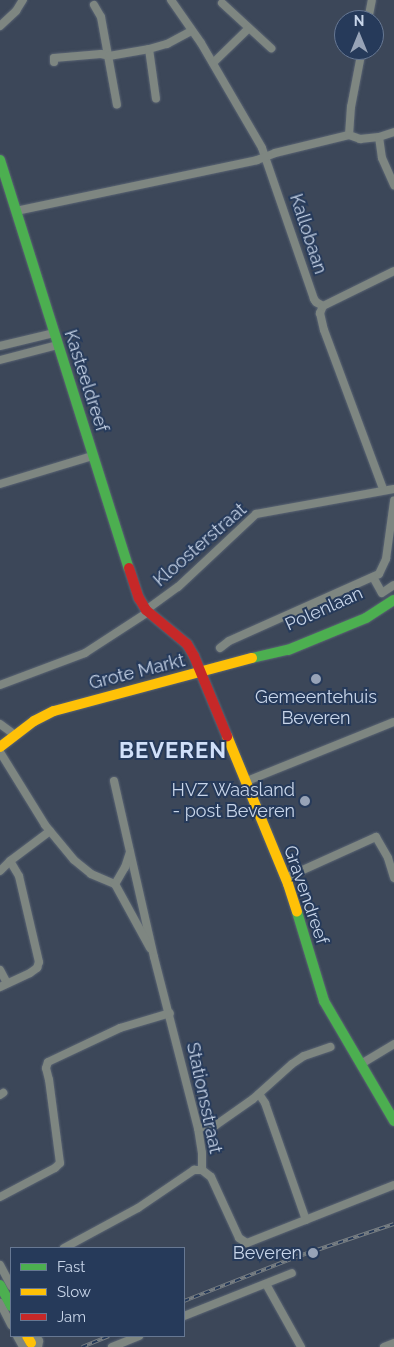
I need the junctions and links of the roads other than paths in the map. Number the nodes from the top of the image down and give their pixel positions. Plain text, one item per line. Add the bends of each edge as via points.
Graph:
1 (23, 0) edge
2 (171, 0) edge
3 (222, 3) dead end
4 (94, 5) dead end
5 (0, 26) edge
6 (249, 28) junction
7 (191, 31) junction
8 (271, 48) dead end
9 (149, 49) junction
10 (109, 56) junction
11 (360, 60) edge
12 (54, 62) dead end
13 (213, 63) junction
14 (156, 98) dead end
15 (117, 105) dead end
16 (394, 132) edge
17 (349, 135) junction
18 (379, 137) junction
19 (266, 156) junction
20 (0, 160) edge
21 (394, 185) edge
22 (16, 211) junction
23 (394, 271) edge
24 (323, 306) junction
25 (54, 333) junction
26 (38, 337) junction
27 (58, 345) junction
28 (0, 346) edge
29 (41, 350) junction
30 (0, 360) edge
31 (92, 456) junction
32 (0, 484) edge
33 (383, 489) junction
34 (394, 490) edge
35 (394, 501) edge
36 (373, 577) junction
37 (394, 586) edge
38 (394, 593) edge
39 (394, 600) edge
40 (147, 611) junction
41 (220, 648) dead end
42 (266, 654) junction
43 (200, 673) junction
44 (0, 685) edge
45 (34, 721) junction
46 (394, 722) edge
47 (0, 724) edge
48 (11, 732) junction
49 (1, 745) edge
50 (114, 781) dead end
51 (247, 781) junction
52 (50, 831) junction
53 (130, 850) junction
54 (10, 861) junction
55 (0, 872) edge
56 (285, 878) junction
57 (394, 878) edge
58 (115, 884) junction
59 (151, 925) junction
60 (139, 929) junction
61 (154, 957) junction
62 (0, 970) edge
63 (3, 985) edge
64 (170, 1013) junction
65 (394, 1044) edge
66 (330, 1046) dead end
67 (361, 1064) junction
68 (259, 1094) junction
69 (394, 1121) edge
70 (198, 1128) junction
71 (202, 1170) junction
72 (394, 1185) edge
73 (0, 1197) edge
74 (306, 1220) junction
75 (66, 1247) edge
76 (0, 1265) edge
77 (292, 1273) dead end
78 (8, 1281) edge
79 (266, 1284) junction
80 (10, 1298) edge
81 (0, 1303) edge
82 (185, 1316) edge
83 (10, 1323) edge
84 (19, 1337) edge
85 (137, 1337) edge
86 (31, 1342) edge
87 (394, 1344) edge
88 (112, 1347) edge
89 (301, 1347) edge
90 (384, 1347) edge

1 - 5 street
2 - 7 street, Kallobaan
3 - 6 street
4 - 10 street via 101,17
6 - 8 street
6 - 13 street
7 - 9 street
7 - 13 street, Kallobaan
9 - 10 street
9 - 14 street
10 - 12 street via 54,58
10 - 15 street
11 - 17 street
13 - 19 street, Kallobaan
16 - 18 street
17 - 18 street via 360,139
17 - 19 street
18 - 21 street via 382,158
19 - 22 street
19 - 24 street, Kallobaan via 314,298
20 - 22 street, Kasteeldreef
22 - 25 street, Kasteeldreef
23 - 24 street
24 - 33 street via 320,313 324,330
25 - 26 street
25 - 27 street, Kasteeldreef
26 - 28 street
26 - 29 street
27 - 29 street
27 - 31 street, Kasteeldreef
29 - 30 street
31 - 32 street
31 - 40 street, Kasteeldreef via 136,589
33 - 34 street, Kloosterstraat
33 - 40 street, Kloosterstraat via 256,514 178,587
35 - 36 street via 386,559 382,570
36 - 37 street, Polenlaan via 382,593
36 - 41 street via 229,641
38 - 42 street, Polenlaan via 356,615
39 - 42 street, Polenlaan via 334,633 288,650
40 - 43 street, Grote Markt via 187,644
40 - 44 street, Grote Markt via 85,653
42 - 43 street, Polenlaan
43 - 45 street, Grote Markt via 94,699 54,711
43 - 51 street, Gravendreef
45 - 48 street, Grote Markt
45 - 49 street, Grote Markt
46 - 51 street
47 - 48 street
48 - 49 street, Grote Markt
49 - 52 street via 26,796
50 - 53 street, Stationsstraat
51 - 56 street, Gravendreef
52 - 54 street
52 - 58 street via 81,868
53 - 58 street
53 - 59 street, Stationsstraat
54 - 55 street
54 - 63 street via 19,876 39,962 30,973
56 - 57 street via 376,838 388,858
56 - 67 street, Gravendreef via 324,1001
58 - 60 street, Stationsstraat
59 - 60 street
59 - 61 street, Stationsstraat
60 - 61 street, Stationsstraat
61 - 64 street, Stationsstraat
62 - 63 street
64 - 70 street, Stationsstraat
64 - 73 street via 120,1028 48,1062 46,1068 60,1163
65 - 67 street
66 - 68 street via 292,1064
67 - 69 street, Gravendreef
68 - 70 street via 216,1125
68 - 74 street
70 - 71 street, Stationsstraat
71 - 74 street, Stationsstraat via 211,1177 240,1238 247,1243
71 - 75 street via 194,1170 138,1208
72 - 74 street
76 - 78 street
77 - 79 street
78 - 80 street
79 - 82 street
79 - 89 street
81 - 83 street
84 - 86 street
85 - 88 street
87 - 90 street

